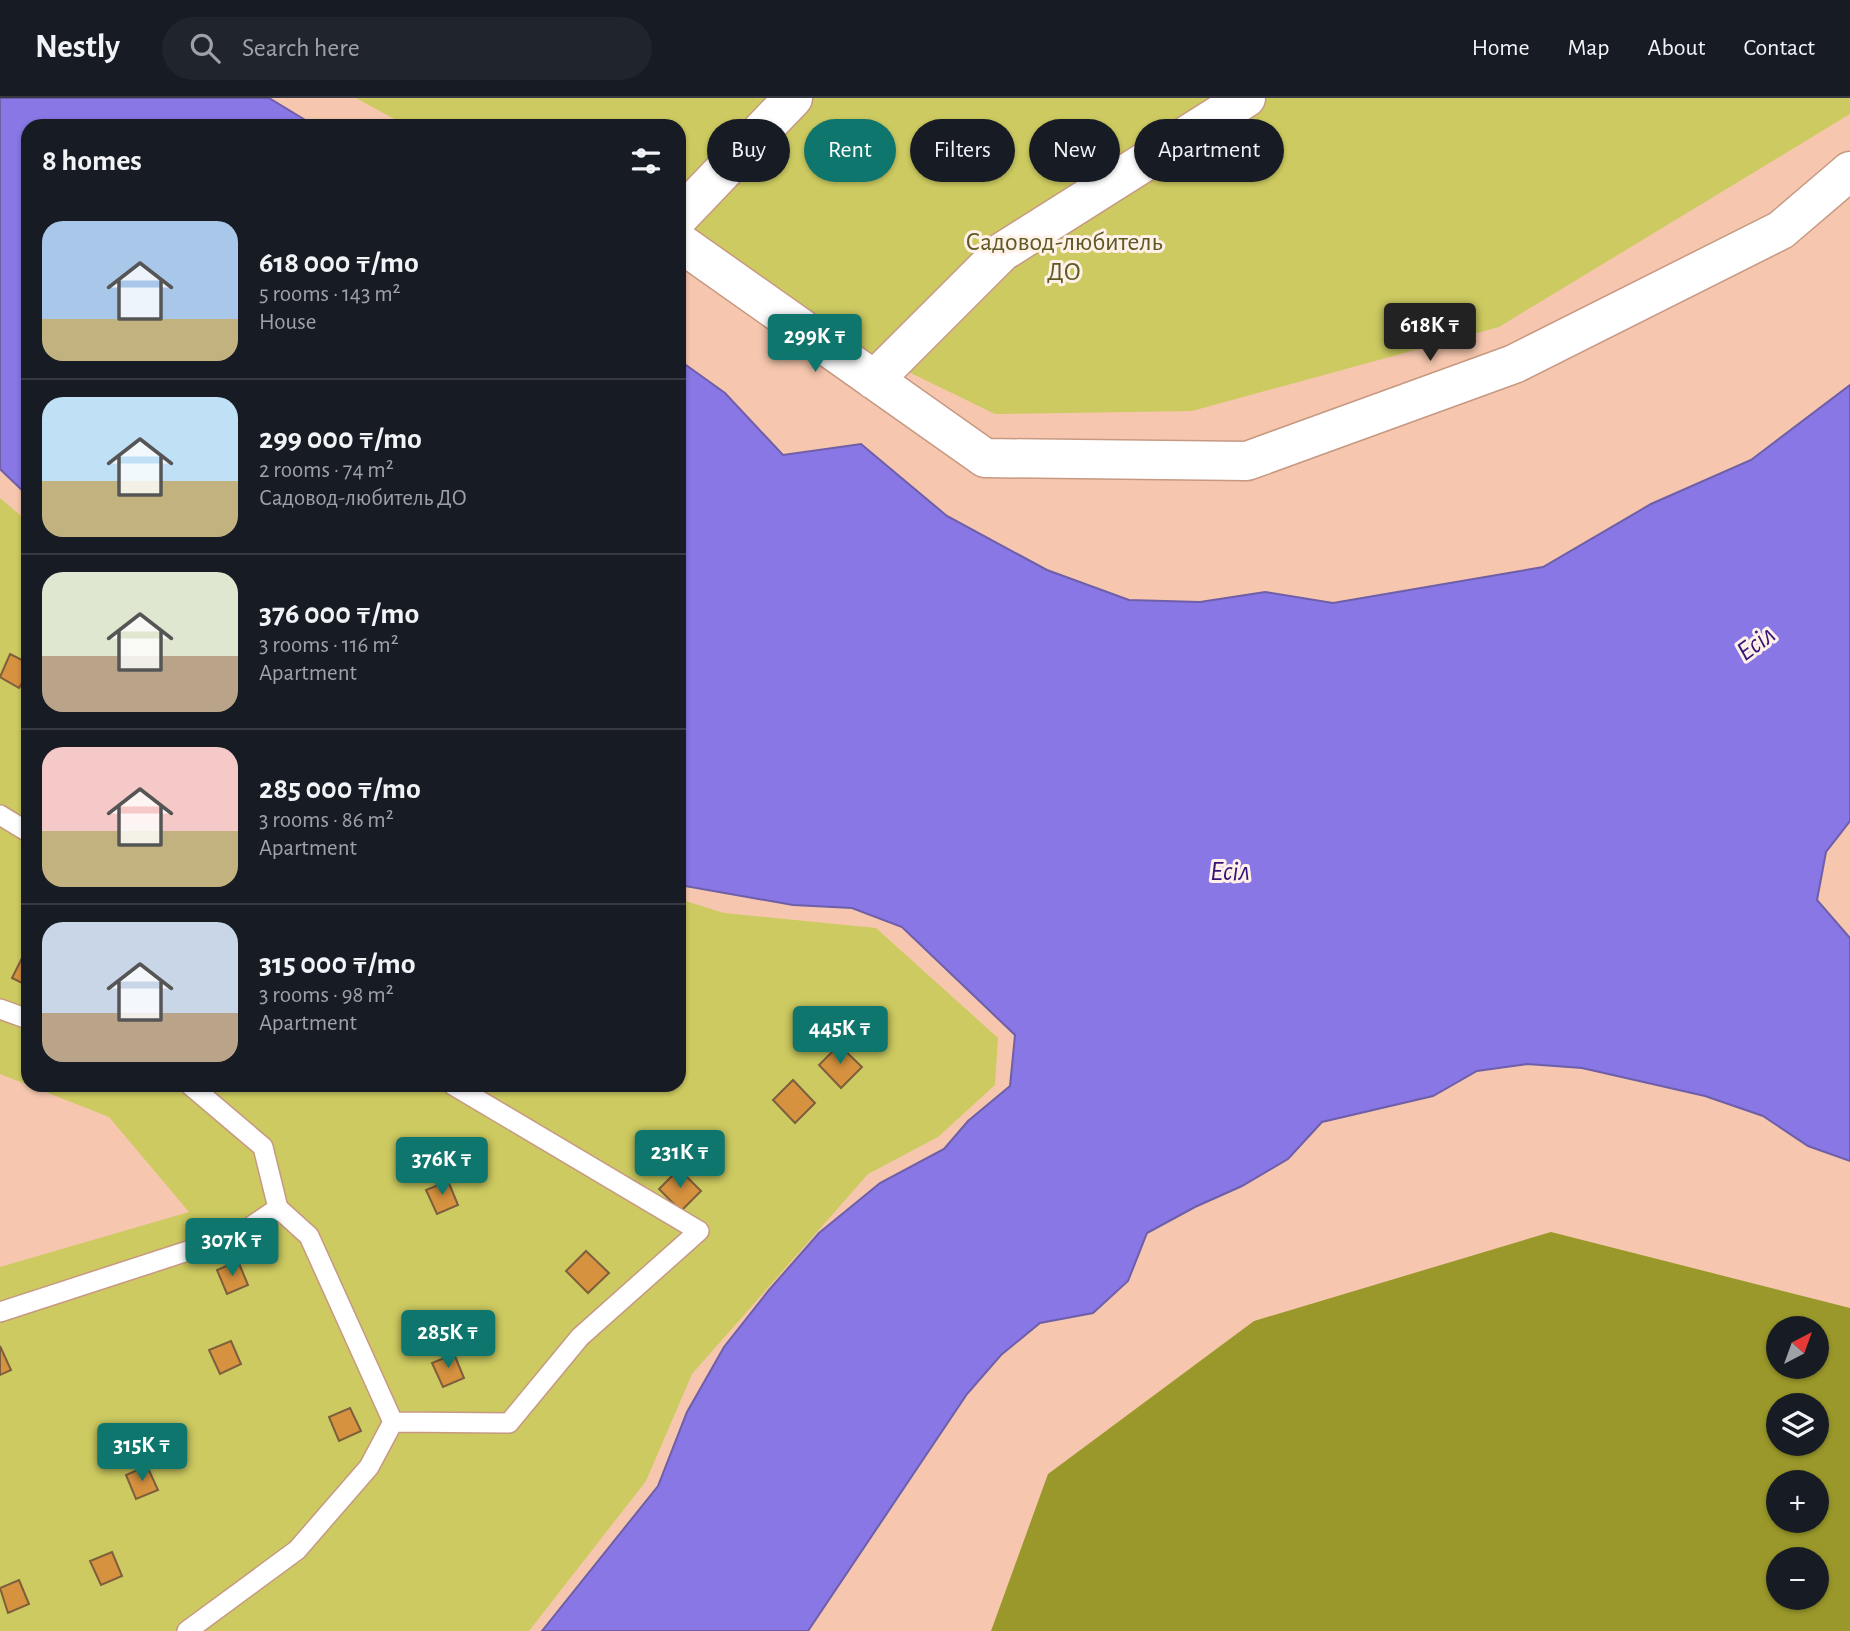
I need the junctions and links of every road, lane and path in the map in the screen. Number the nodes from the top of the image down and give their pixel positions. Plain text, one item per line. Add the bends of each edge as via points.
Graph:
1 (793, 98) edge
2 (1246, 98) edge
3 (1850, 171) edge
4 (686, 210) edge
5 (686, 247) edge
6 (874, 380) junction
7 (0, 816) edge
8 (21, 828) edge
9 (0, 1009) edge
10 (21, 1016) edge
11 (198, 1092) edge
12 (465, 1092) edge
13 (278, 1208) junction
14 (0, 1312) edge
15 (393, 1422) junction
16 (187, 1631) edge

1 - 4 street
2 - 6 street via 1002,252
3 - 6 street via 1782,230 1514,364 1247,461 985,458
5 - 6 street
7 - 8 lane
9 - 10 lane
11 - 13 lane via 263,1147
12 - 15 lane via 699,1231 580,1337 509,1423
13 - 14 lane via 240,1234
13 - 15 lane via 309,1236
15 - 16 lane via 369,1467 297,1550

